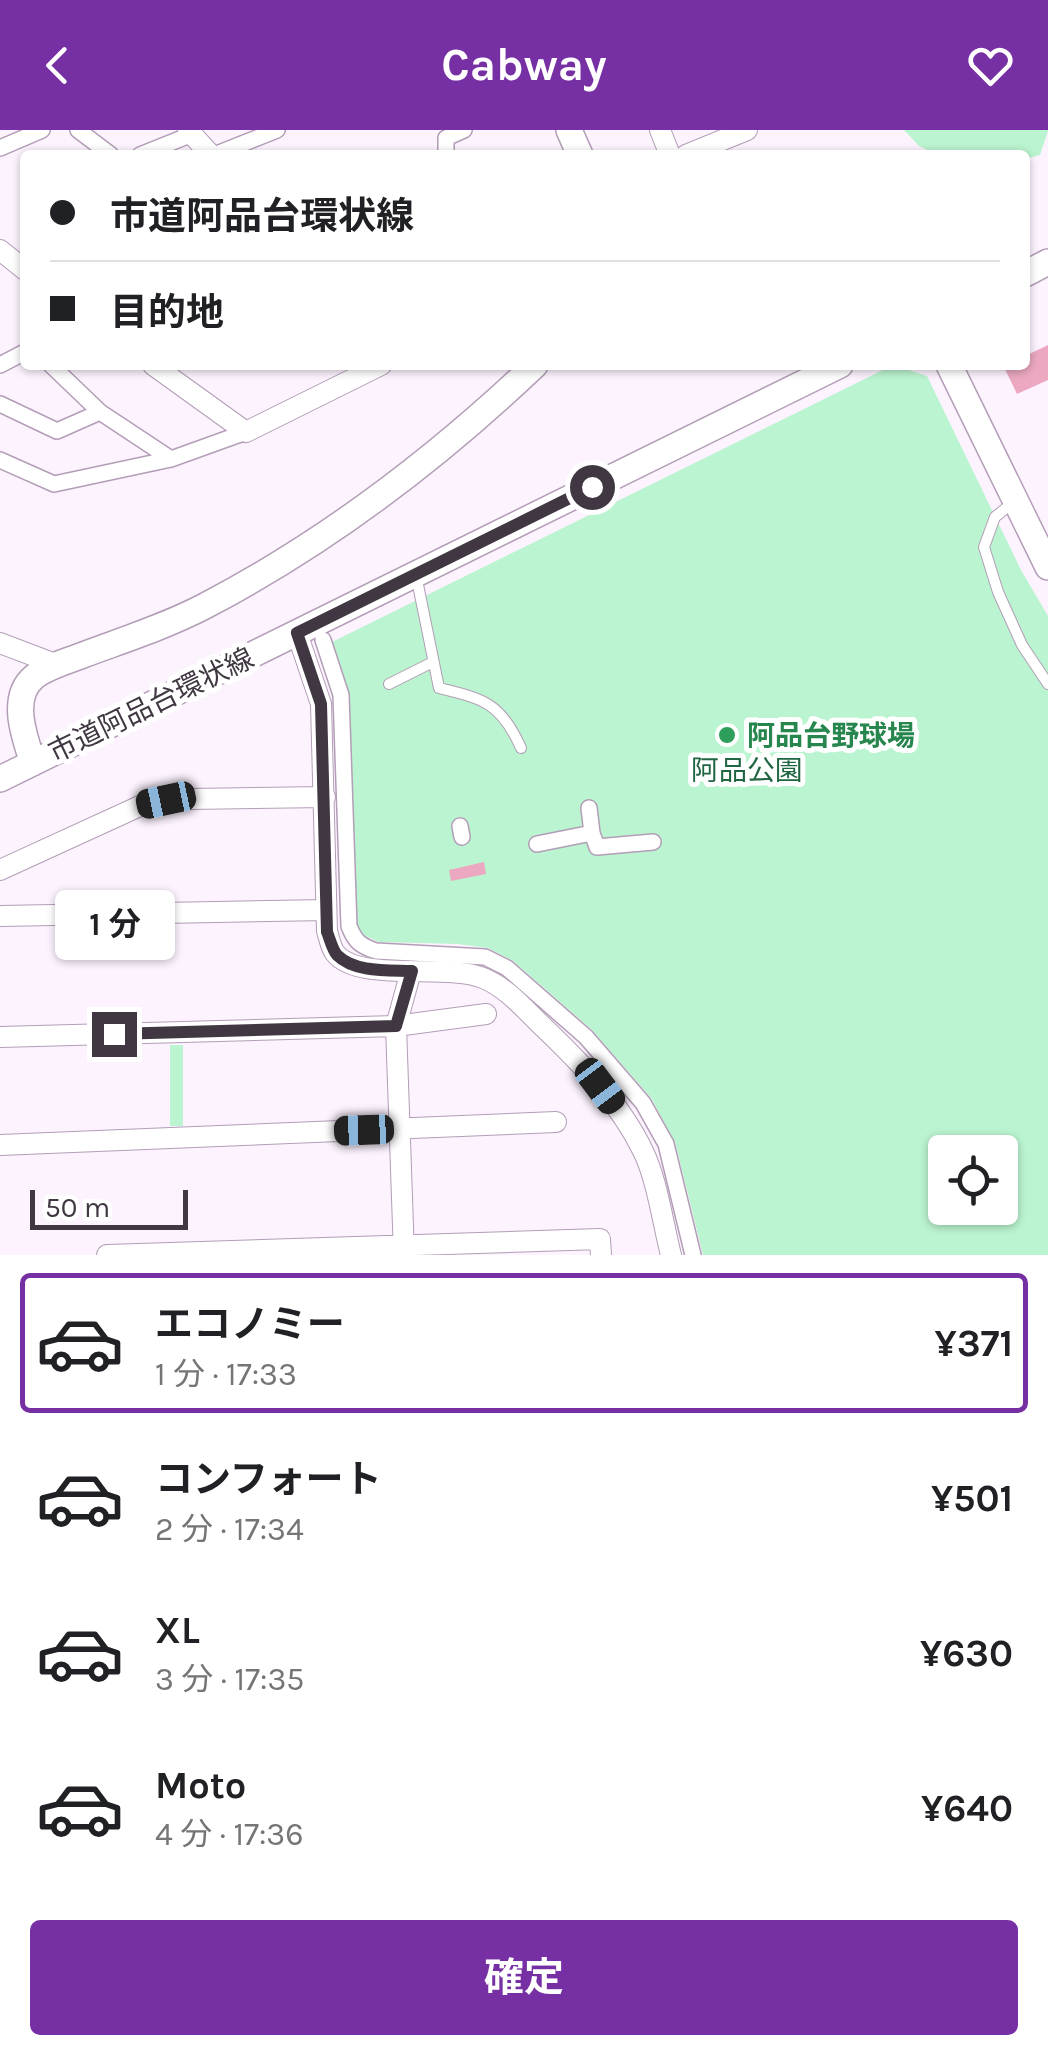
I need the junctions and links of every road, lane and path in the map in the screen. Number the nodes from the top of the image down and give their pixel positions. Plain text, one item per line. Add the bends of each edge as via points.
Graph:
1 (42, 130) edge
2 (78, 130) edge
3 (277, 130) edge
4 (464, 130) edge
5 (747, 130) edge
6 (189, 132) edge
7 (0, 148) edge
8 (104, 150) edge
9 (151, 150) edge
10 (207, 150) edge
11 (225, 150) edge
12 (446, 150) edge
13 (698, 150) edge
14 (0, 250) edge
15 (20, 266) edge
16 (56, 370) edge
17 (161, 370) edge
18 (370, 370) edge
19 (529, 370) edge
20 (830, 370) edge
21 (951, 370) edge
22 (0, 404) edge
23 (100, 412) junction
24 (246, 432) junction
25 (0, 460) edge
26 (171, 460) junction
27 (1015, 501) junction
28 (1048, 568) edge
29 (416, 574) junction
30 (297, 633) junction
31 (322, 640) dead end
32 (0, 644) edge
33 (433, 662) junction
34 (58, 665) junction
35 (389, 684) dead end
36 (1048, 684) edge
37 (522, 748) dead end
38 (34, 763) junction
39 (0, 780) edge
40 (325, 798) junction
41 (589, 808) dead end
42 (592, 833) junction
43 (652, 842) dead end
44 (537, 844) dead end
45 (0, 870) edge
46 (326, 910) junction
47 (1, 913) edge
48 (412, 971) junction
49 (486, 1014) dead end
50 (396, 1026) junction
51 (0, 1037) edge
52 (556, 1122) dead end
53 (400, 1128) junction
54 (0, 1145) edge
55 (404, 1250) edge
56 (107, 1255) edge
57 (601, 1255) edge
58 (670, 1255) edge
59 (693, 1255) edge

1 - 7 street
2 - 8 street
3 - 11 street
4 - 12 street via 446,138
5 - 13 street
6 - 9 street
6 - 10 street
14 - 15 street
16 - 23 street
17 - 24 street
18 - 24 street
19 - 34 street via 446,446 298,551 178,620
20 - 29 street, 市道阿品台環状線
21 - 27 street
22 - 23 street via 57,430
23 - 26 street
24 - 26 street
25 - 26 street via 54,484
27 - 28 street
27 - 36 lane via 995,517 984,548 1022,645
29 - 30 street, 市道阿品台環状線
29 - 33 lane
30 - 38 street, 市道阿品台環状線
30 - 40 street via 321,704
31 - 59 street via 341,694 354,940 376,951 485,957 507,968 586,1038 644,1104 666,1144
32 - 34 street
33 - 35 lane
33 - 37 lane via 439,688 485,700
34 - 38 street via 34,677 23,692 21,715
38 - 39 street, 市道阿品台環状線
40 - 45 street via 142,805
40 - 46 street
41 - 42 street
42 - 43 street via 598,847
42 - 44 street
46 - 47 street
46 - 48 street via 335,954 372,969
48 - 50 street
48 - 58 street via 488,980 571,1053 645,1154
49 - 50 street
50 - 51 street
50 - 53 street
52 - 53 street
53 - 54 street
53 - 55 street
55 - 56 street
55 - 57 street via 600,1239

